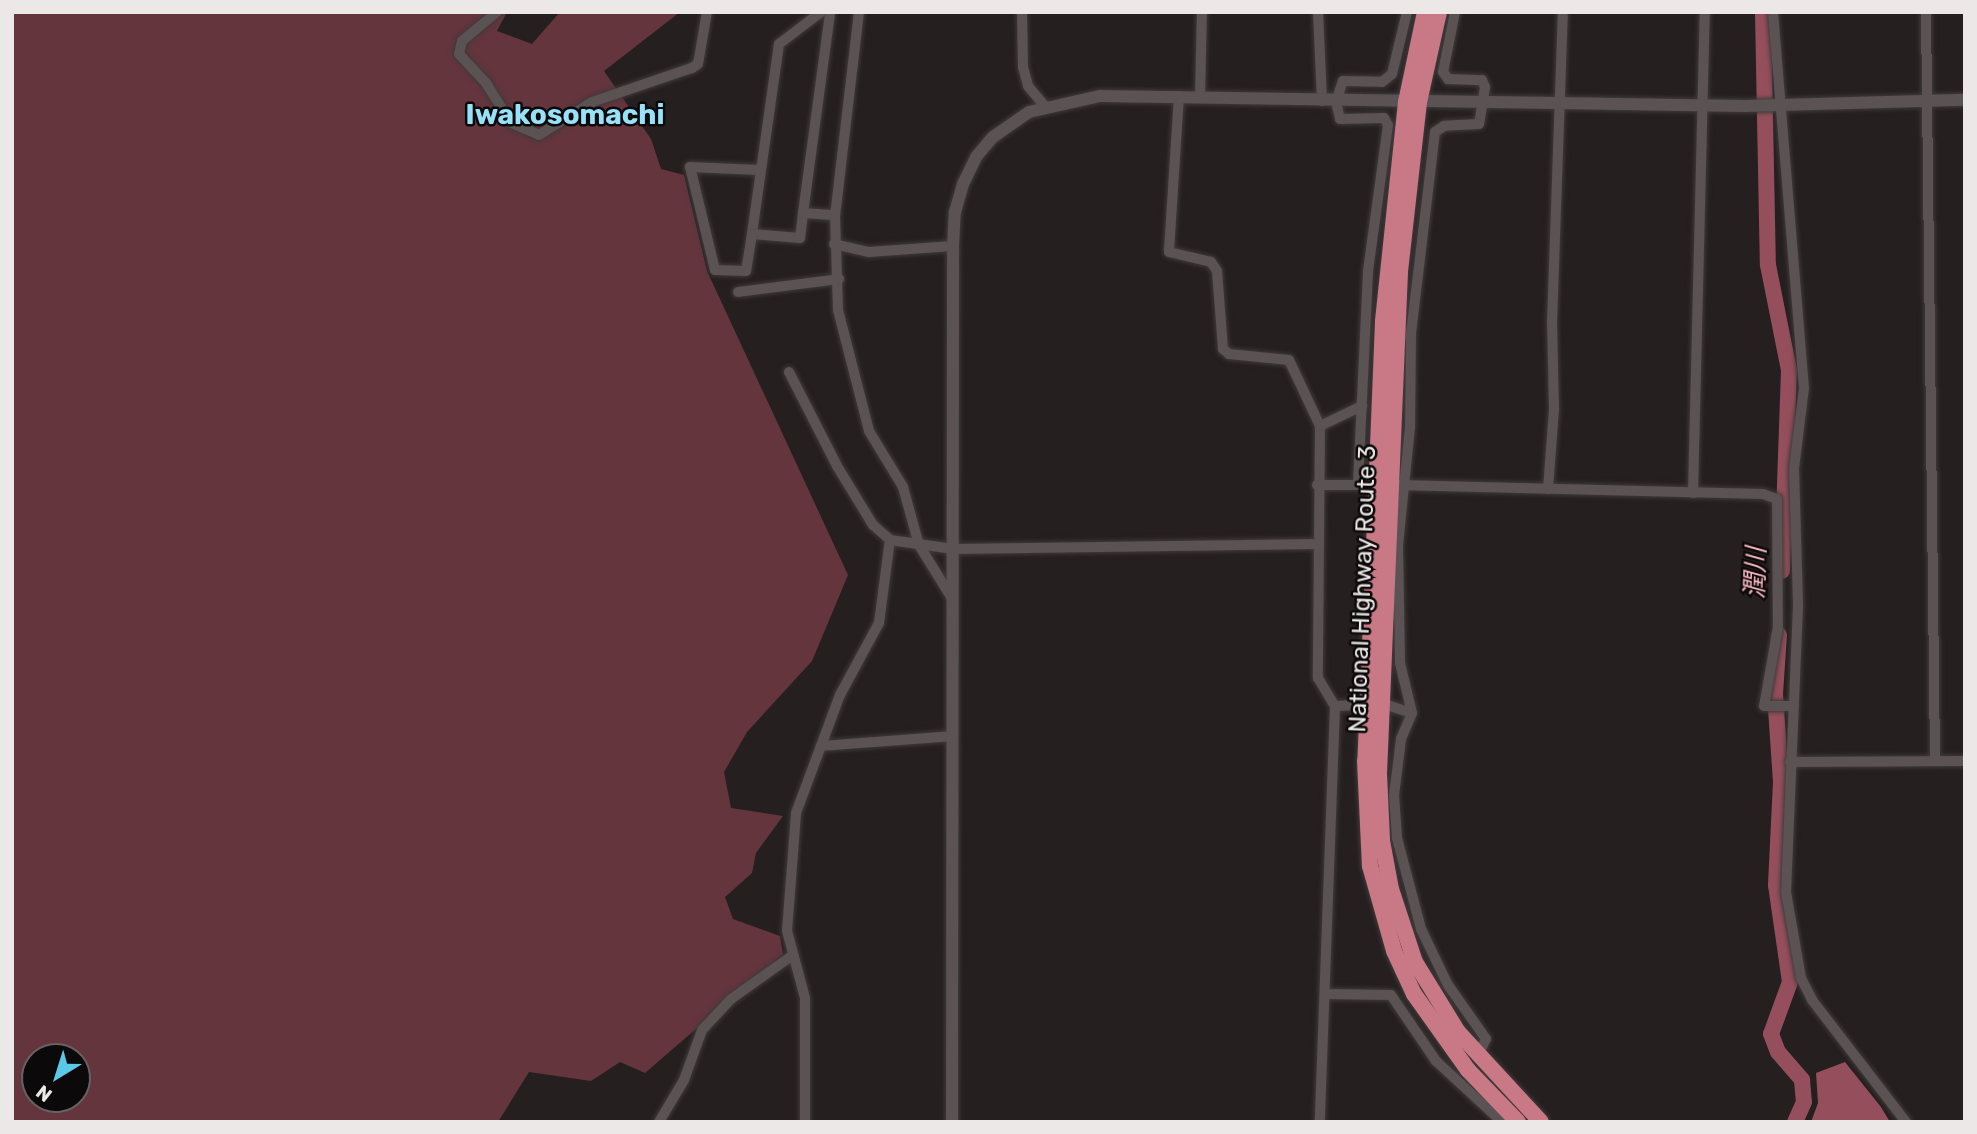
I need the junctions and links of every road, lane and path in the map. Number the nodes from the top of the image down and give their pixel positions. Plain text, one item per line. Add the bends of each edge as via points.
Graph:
1 (497, 12) edge
2 (708, 12) edge
3 (821, 12) edge
4 (830, 12) edge
5 (859, 12) edge
6 (1022, 12) edge
7 (1202, 12) edge
8 (1318, 12) edge
9 (1407, 12) edge
10 (1425, 12) edge
11 (1439, 12) edge
12 (1455, 12) edge
13 (1563, 12) edge
14 (1705, 12) edge
15 (1773, 12) edge
16 (1926, 12) edge
17 (1179, 96) junction
18 (1200, 97) junction
19 (1965, 100) edge
20 (1322, 101) junction
21 (1928, 101) junction
22 (1336, 102) junction
23 (1412, 102) junction
24 (1483, 105) junction
25 (1561, 105) junction
26 (1779, 105) junction
27 (1045, 106) junction
28 (1703, 106) junction
29 (759, 170) junction
30 (803, 212) junction
31 (835, 215) junction
32 (752, 234) junction
33 (834, 244) junction
34 (953, 246) junction
35 (839, 279) junction
36 (738, 292) dead end
37 (789, 372) dead end
38 (1362, 405) junction
39 (1320, 426) junction
40 (1358, 484) junction
41 (1317, 485) junction
42 (1390, 485) junction
43 (1548, 489) junction
44 (1693, 493) junction
45 (890, 540) junction
46 (1319, 544) junction
47 (919, 545) junction
48 (953, 549) junction
49 (953, 600) junction
50 (1376, 704) junction
51 (1335, 706) junction
52 (1791, 706) junction
53 (1412, 713) junction
54 (953, 736) junction
55 (821, 746) junction
56 (1935, 761) junction
57 (1965, 761) edge
58 (1790, 762) junction
59 (790, 957) junction
60 (1326, 994) junction
61 (1478, 1055) junction
62 (659, 1122) edge
63 (806, 1122) edge
64 (952, 1122) edge
65 (1320, 1122) edge
66 (1502, 1122) edge
67 (1518, 1122) edge
68 (1541, 1122) edge
69 (1906, 1122) edge

1 - 2 street via 462,41 459,54 486,83 511,123 539,135 592,102 698,64
3 - 29 street via 779,44
4 - 30 street
5 - 31 street
6 - 27 street via 1023,67 1028,86
7 - 18 street
8 - 20 street
9 - 22 street via 1392,74 1382,82 1343,80
10 - 23 highway, National Highway Route 3
11 - 23 highway, National Highway Route 3
12 - 24 street via 1443,72 1448,79 1482,80
13 - 25 street
14 - 28 street
15 - 26 street
16 - 21 street
17 - 18 street
17 - 27 street via 1100,96
17 - 39 street via 1169,252 1211,262 1217,271 1223,349 1229,354 1289,360
18 - 20 street
19 - 21 street
20 - 22 street
21 - 26 street
21 - 56 street
22 - 23 street
22 - 38 street via 1340,119 1384,118 1388,125 1368,271
23 - 24 street
23 - 42 highway, National Highway Route 3 via 1383,322
24 - 25 street
24 - 42 street via 1479,124 1444,126 1435,132 1411,334 1410,427
25 - 28 street
25 - 43 street
26 - 28 street
26 - 52 street via 1804,388 1794,468 1798,606
27 - 34 street via 1009,123 976,157 955,212
28 - 44 street
29 - 32 street
29 - 32 street via 690,167 715,270 746,271
30 - 31 street
30 - 32 street via 800,238
31 - 33 street
33 - 34 street via 869,252
33 - 35 street
34 - 48 street
35 - 36 street
35 - 47 street via 838,310 869,431 904,487
37 - 45 street via 837,466 873,525
38 - 39 street
38 - 40 street
39 - 41 street
40 - 41 street
40 - 42 street
41 - 46 street
42 - 43 street
42 - 50 highway, National Highway Route 3
42 - 53 street via 1398,545 1400,663
43 - 44 street
44 - 52 street via 1777,499 1778,626 1764,706
45 - 47 street
45 - 55 street via 878,623 840,695
46 - 48 street
46 - 51 street via 1318,678
47 - 48 street
47 - 49 street
48 - 49 street
49 - 54 street
50 - 51 street
50 - 53 street
50 - 61 highway, National Highway Route 3 via 1382,841 1391,889 1415,962
50 - 67 highway, National Highway Route 3 via 1365,773 1370,866 1394,951 1444,1041
51 - 60 street
52 - 58 street
53 - 61 street via 1396,761 1397,838 1429,951 1486,1039
54 - 55 street
54 - 64 street
55 - 59 street via 796,813 787,931
56 - 57 street
56 - 58 street
58 - 69 street via 1786,892 1801,978 1812,1000
59 - 62 street via 732,999 702,1030 684,1080
59 - 63 street via 805,998
60 - 65 street
60 - 66 street via 1391,995 1436,1061
61 - 68 highway, National Highway Route 3

